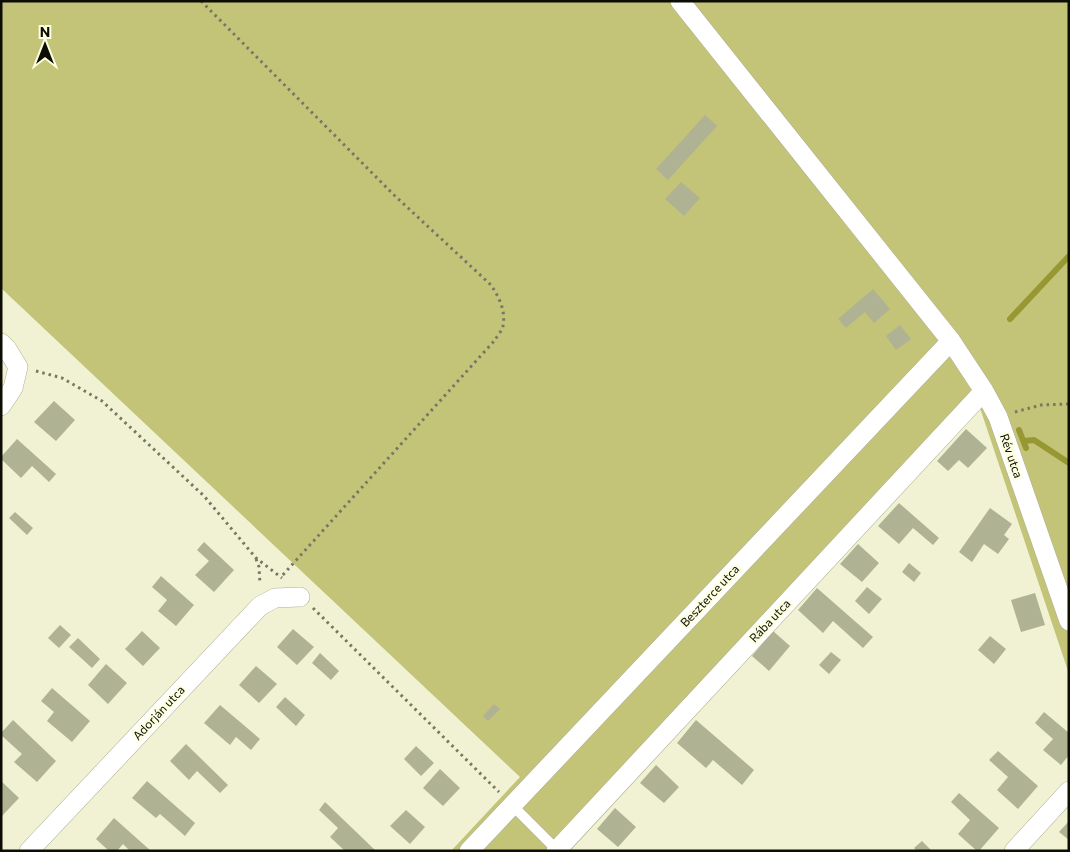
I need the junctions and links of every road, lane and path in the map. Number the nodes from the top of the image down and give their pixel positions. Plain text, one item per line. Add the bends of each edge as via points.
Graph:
1 (201, 1) edge
2 (680, 1) edge
3 (952, 341) junction
4 (1, 343) edge
5 (18, 367) junction
6 (984, 391) junction
7 (1069, 404) edge
8 (1, 406) edge
9 (998, 417) junction
10 (256, 558) junction
11 (281, 577) junction
12 (300, 597) junction
13 (260, 606) junction
14 (1069, 621) edge
15 (1069, 791) edge
16 (512, 805) junction
17 (29, 851) edge
18 (469, 851) edge
19 (557, 851) edge
20 (1014, 851) edge

1 - 11 path via 394,195 491,285 500,299 503,313 503,326 495,340
2 - 3 street, Rév utca
3 - 6 street, Rév utca
3 - 16 street, Beszterce utca
4 - 5 street
5 - 8 street via 13,388
5 - 10 path via 62,378 102,401 204,496
6 - 9 street, Rév utca
6 - 19 street, Rába utca
7 - 9 path via 1041,405
9 - 14 street, Rév utca
10 - 11 path
10 - 13 path
11 - 12 path
12 - 13 street, Adorján utca via 275,598
12 - 16 path
13 - 17 street, Adorján utca
15 - 20 street
16 - 18 street, Beszterce utca
16 - 19 lane

